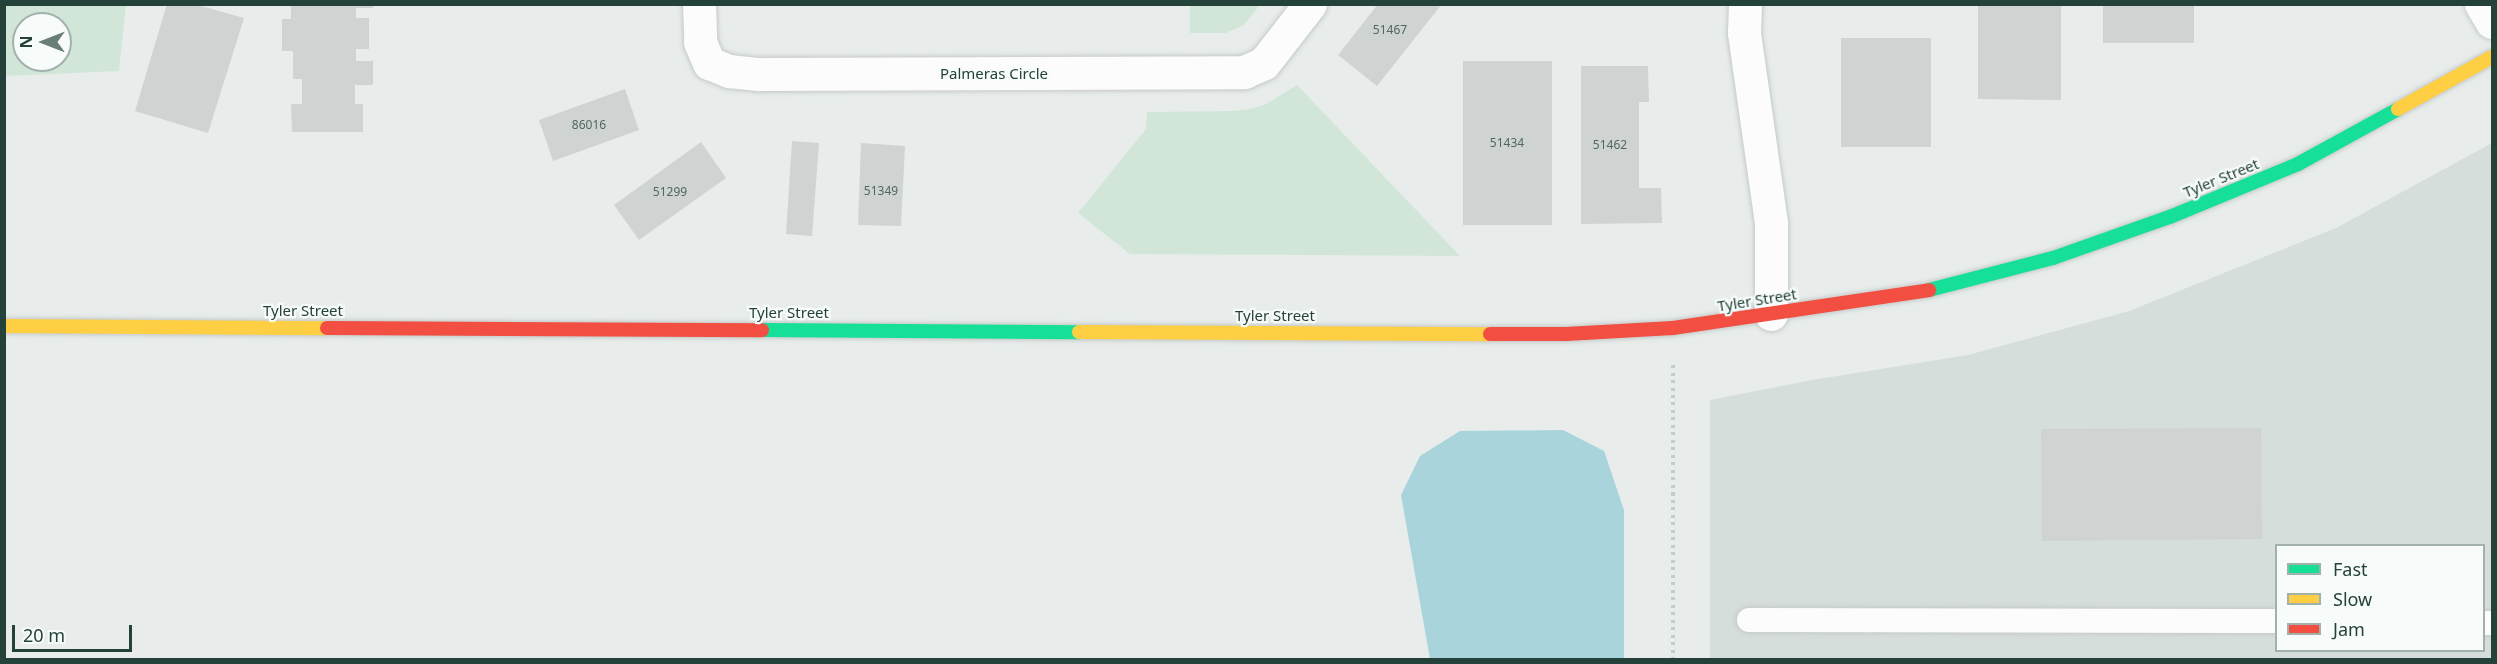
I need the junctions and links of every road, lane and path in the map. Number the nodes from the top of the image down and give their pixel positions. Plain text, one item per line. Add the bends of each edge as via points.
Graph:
1 (699, 4) edge
2 (1310, 4) edge
3 (1745, 4) edge
4 (2481, 4) edge
5 (2493, 22) edge
6 (2493, 57) edge
7 (1771, 314) junction
8 (4, 326) edge
9 (1673, 328) junction
10 (1749, 620) dead end
11 (2275, 621) edge
12 (1674, 660) edge

1 - 2 street, Palmeras Circle via 700,42 710,63 729,71 1214,74 1244,72 1263,63
3 - 7 street via 1744,33 1771,223
4 - 5 street
6 - 7 street, Tyler Street via 2298,164 2075,251 1912,295
7 - 9 street, Tyler Street
8 - 9 street, Tyler Street via 1555,334
9 - 12 path
10 - 11 lane

